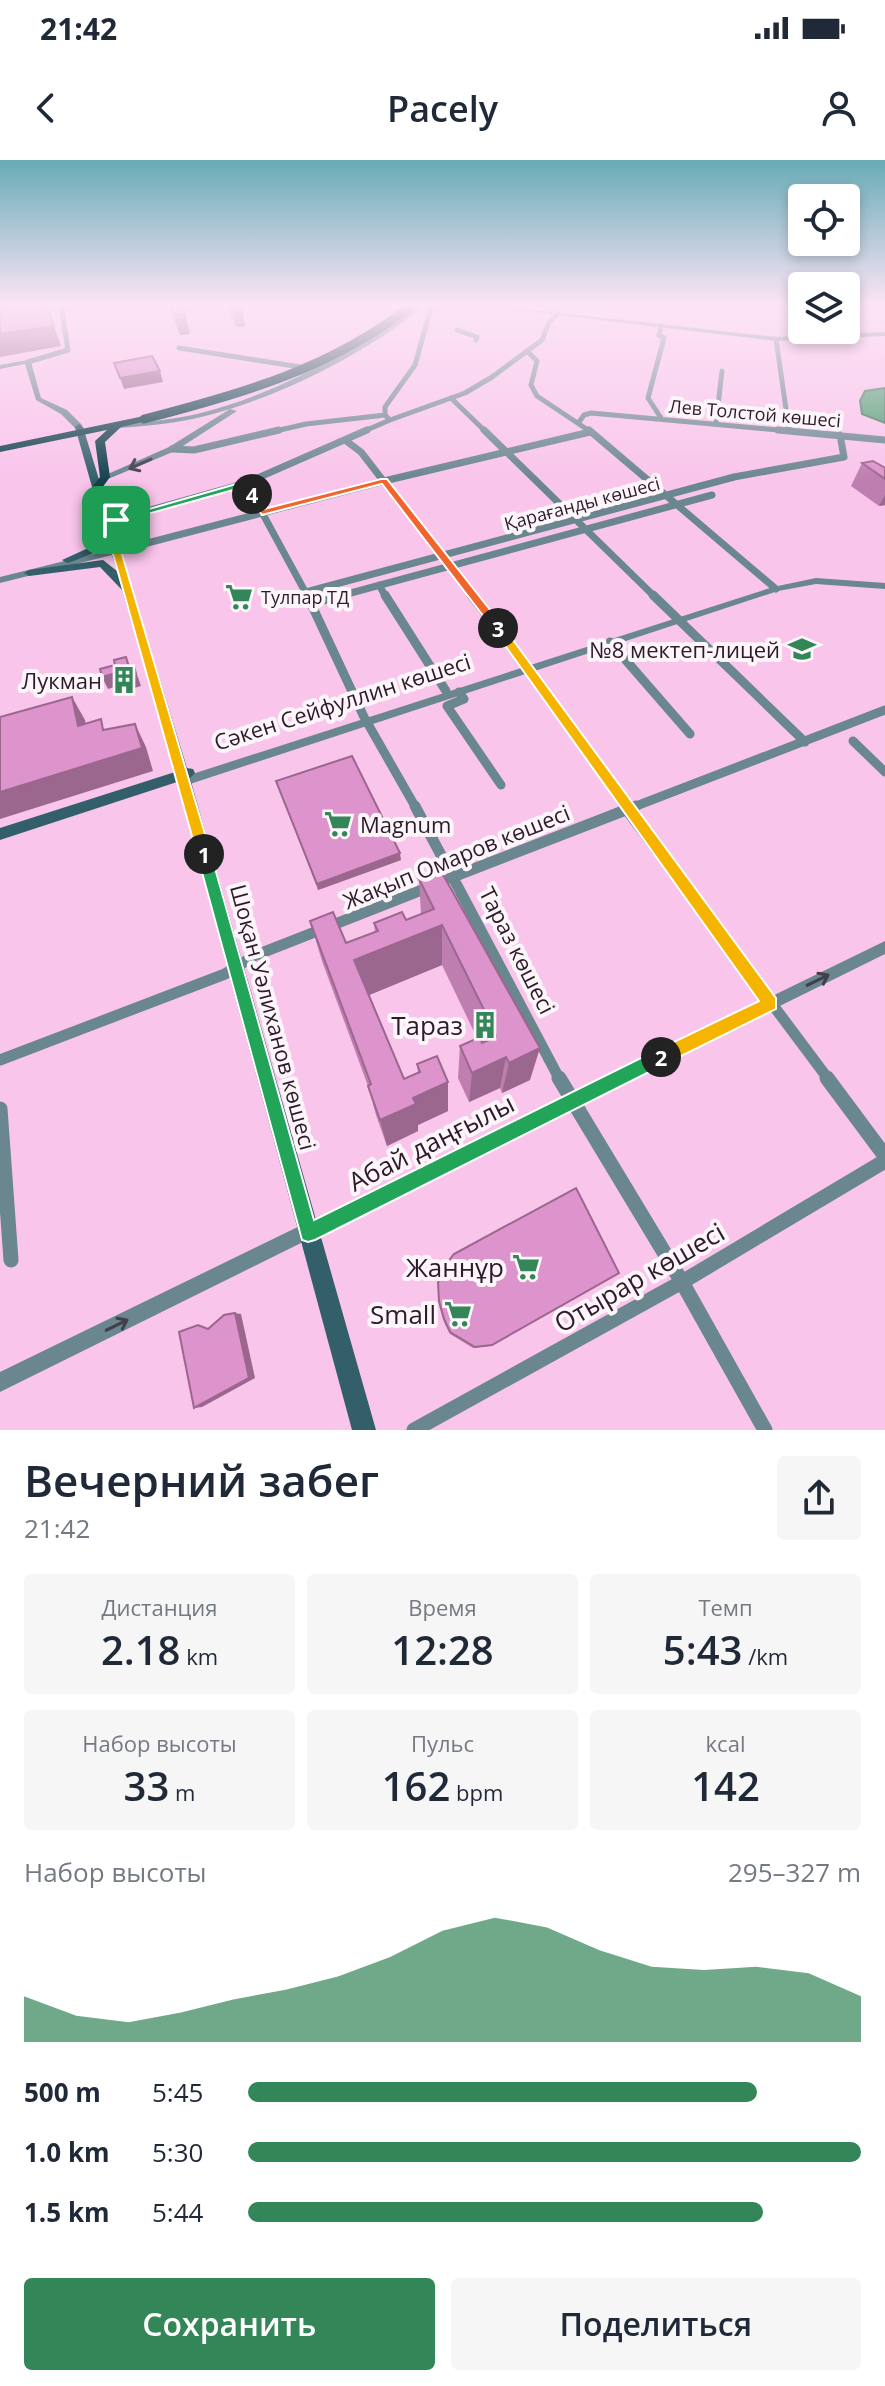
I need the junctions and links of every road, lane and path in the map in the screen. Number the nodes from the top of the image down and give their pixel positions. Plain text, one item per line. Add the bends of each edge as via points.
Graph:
1 (21, 363) edge
2 (28, 363) edge
3 (278, 363) edge
4 (300, 363) edge
5 (316, 363) edge
6 (326, 363) edge
7 (415, 363) edge
8 (510, 363) edge
9 (536, 363) edge
10 (659, 363) edge
11 (779, 363) edge
12 (0, 367) edge
13 (315, 369) junction
14 (722, 371) dead end
15 (256, 397) junction
16 (451, 398) junction
17 (139, 417) junction
18 (387, 417) junction
19 (661, 418) junction
20 (579, 422) junction
21 (716, 423) junction
22 (118, 426) junction
23 (80, 430) junction
24 (789, 430) junction
25 (590, 432) junction
26 (840, 435) junction
27 (345, 440) junction
28 (885, 440) edge
29 (0, 442) edge
30 (0, 449) edge
31 (172, 449) junction
32 (508, 452) junction
33 (102, 481) junction
34 (384, 481) junction
35 (246, 483) junction
36 (712, 495) dead end
37 (666, 497) junction
38 (677, 506) junction
39 (262, 512) junction
40 (107, 518) junction
41 (579, 519) junction
42 (589, 530) junction
43 (117, 551) junction
44 (443, 556) junction
45 (451, 567) junction
46 (29, 573) junction
47 (0, 580) edge
48 (885, 584) edge
49 (379, 585) junction
50 (774, 588) junction
51 (128, 590) junction
52 (306, 592) junction
53 (312, 603) junction
54 (679, 618) junction
55 (610, 642) junction
56 (527, 666) junction
57 (446, 691) junction
58 (459, 692) junction
59 (885, 710) edge
60 (366, 720) junction
61 (690, 734) dead end
62 (853, 741) dead end
63 (805, 742) junction
64 (885, 772) edge
65 (185, 776) junction
66 (501, 785) dead end
67 (627, 810) junction
68 (0, 834) edge
69 (0, 840) edge
70 (455, 877) junction
71 (885, 947) edge
72 (236, 968) junction
73 (770, 1004) junction
74 (0, 1060) edge
75 (571, 1101) junction
76 (0, 1109) edge
77 (885, 1158) edge
78 (308, 1233) junction
79 (11, 1260) dead end
80 (682, 1282) junction
81 (0, 1382) edge
82 (364, 1430) edge
83 (414, 1430) edge
84 (765, 1430) edge

1 - 12 street
2 - 23 street via 38,399 64,412
3 - 13 street
4 - 17 main road, bridge
5 - 17 main road, bridge via 248,390
6 - 13 street
7 - 18 street via 389,400
8 - 16 street
9 - 20 street via 533,391
10 - 19 street via 648,398
11 - 24 street
13 - 15 street
14 - 21 street
15 - 22 street via 185,419
15 - 31 street
16 - 18 street
16 - 32 street
17 - 22 main road
17 - 23 main road
18 - 27 street
18 - 31 street via 306,424 194,450
19 - 20 street, Лев Толстой көшесі via 591,413
19 - 21 street, Лев Толстой көшесі
20 - 25 street
21 - 24 street, Лев Толстой көшесі
22 - 23 main road
22 - 33 main road via 100,441
23 - 29 main road
23 - 30 main road
23 - 33 main road, Шоқан Уәлиханов көшесі
24 - 26 street, Лев Толстой көшесі
25 - 32 street
25 - 37 street
26 - 28 street, Лев Толстой көшесі
26 - 37 street, Қарағанды көшесі via 844,457 734,477
27 - 34 street
27 - 35 street
31 -> 33 street
32 - 34 street
32 - 41 street
33 - 40 main road, Шоқан Уәлиханов көшесі
34 - 39 street
34 - 44 street
35 - 39 street, Тараз көшесі
35 - 40 street
36 - 38 street, Қарағанды көшесі
37 - 38 street
37 - 41 street, Қарағанды көшесі
38 - 42 street, Қарағанды көшесі
38 - 50 street
39 - 43 street
39 - 52 street, Тараз көшесі
40 - 43 main road, Шоқан Уәлиханов көшесі
40 - 46 main road via 101,524 100,547
41 - 42 street
41 - 44 street, Қарағанды көшесі
42 - 45 street, Қарағанды көшесі
42 - 54 street
43 - 46 street
43 - 51 main road, Шоқан Уәлиханов көшесі
44 - 45 street
44 - 52 street, Қарағанды көшесі
45 - 49 street, Қарағанды көшесі
45 - 56 street
46 - 47 street
46 - 51 main road via 103,563
48 - 50 street, Сәкен Сейфуллин көшесі via 816,581
49 - 53 street, Қарағанды көшесі
49 - 57 street
50 - 54 street, Сәкен Сейфуллин көшесі
51 - 65 main road, Шоқан Уәлиханов көшесі
52 - 53 street, Тараз көшесі
53 - 60 street, Тараз көшесі
54 - 55 street, Сәкен Сейфуллин көшесі
54 - 56 street, Сәкен Сейфуллин көшесі
54 - 63 street
55 - 56 street, Сәкен Сейфуллин көшесі
55 - 61 street
56 - 57 street, Сәкен Сейфуллин көшесі
56 - 58 street, Сәкен Сейфуллин көшесі
56 - 67 street
57 - 60 street, Сәкен Сейфуллин көшесі
58 - 60 street, Сәкен Сейфуллин көшесі
58 - 66 street via 464,699 447,706
59 - 63 street, Жақып Омаров көшесі
60 - 65 street, Сәкен Сейфуллин көшесі
60 - 70 street, Тараз көшесі
62 - 64 street
63 - 67 street, Жақып Омаров көшесі
65 - 68 main road, Сәкен Сейфуллин көшесі
65 - 69 main road, Сәкен Сейфуллин көшесі
65 - 72 main road, Шоқан Уәлиханов көшесі
67 - 70 street, Жақып Омаров көшесі
67 - 73 street
70 - 72 street, Жақып Омаров көшесі via 254,956
70 - 75 street, Тараз көшесі
73 -> 71 street, Абай даңғылы
72 - 74 street, Жақып Омаров көшесі
72 - 78 main road, Шоқан Уәлиханов көшесі
73 - 75 street, Абай даңғылы
73 - 77 street
75 - 78 street, Абай даңғылы
75 - 80 street, Тараз көшесі
76 - 79 street
77 - 80 street, Отырар көшесі
81 -> 78 street, Абай даңғылы
78 - 82 main road, Шоқан Уәлиханов көшесі
80 - 83 street, Отырар көшесі
80 - 84 street, Тараз көшесі

